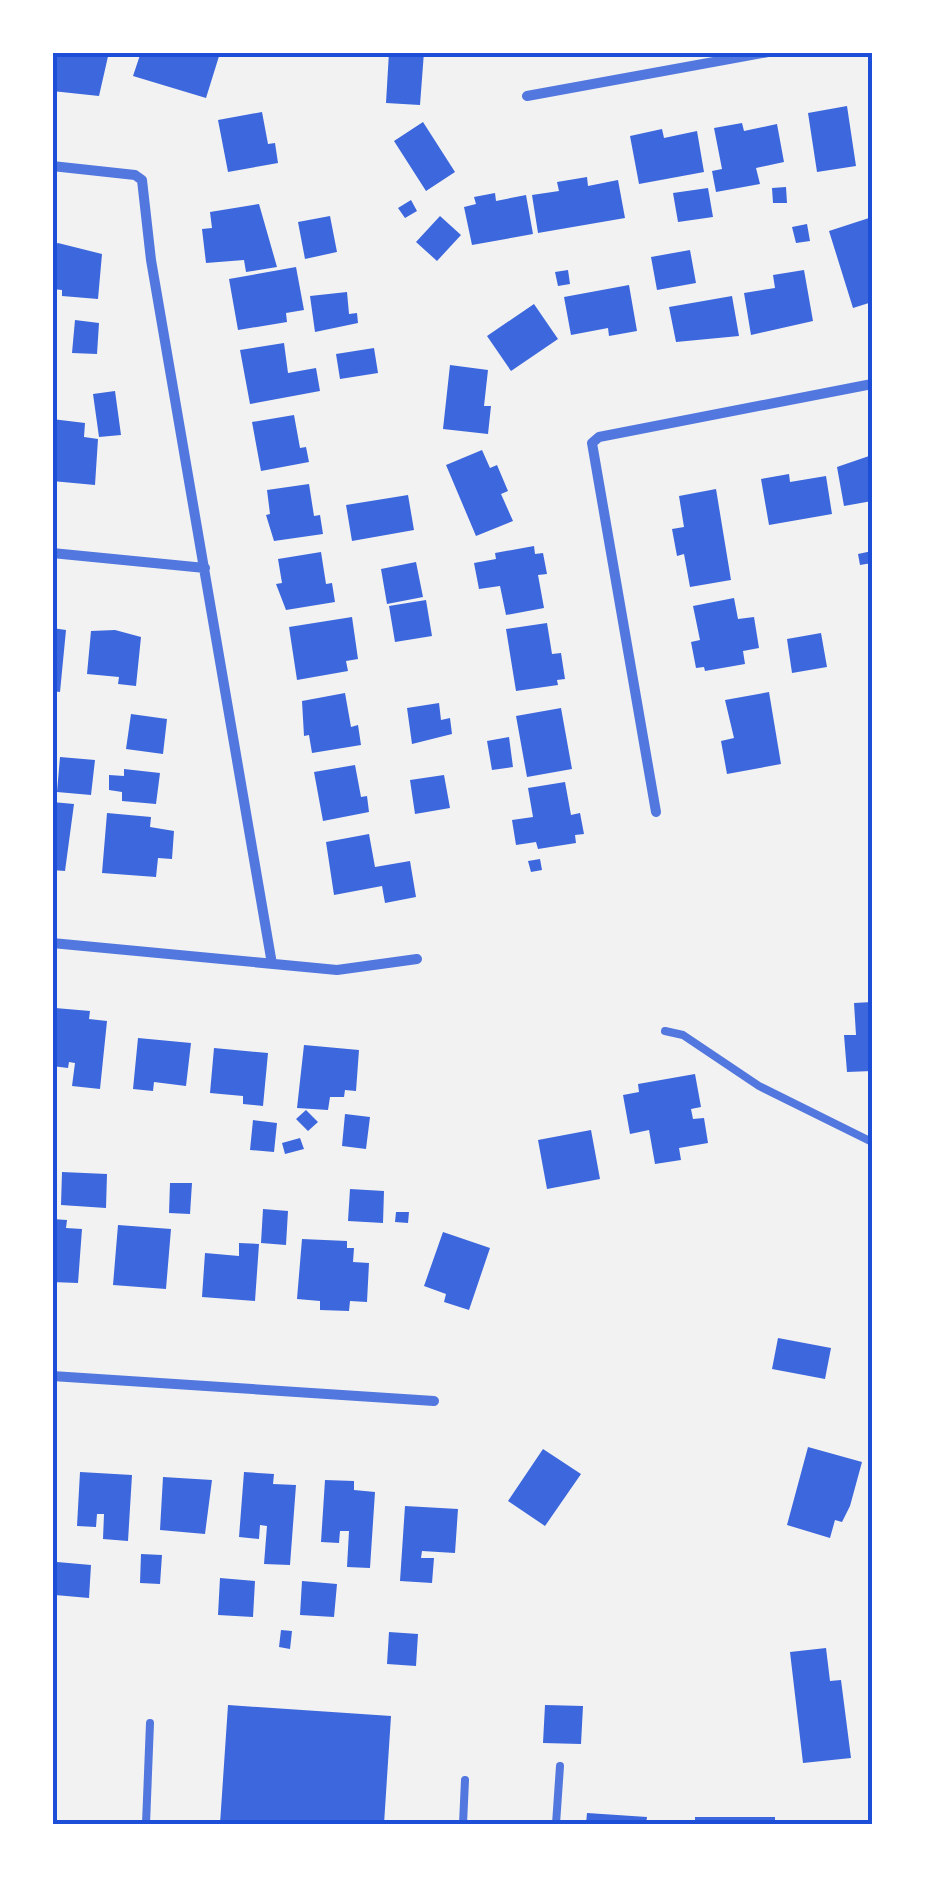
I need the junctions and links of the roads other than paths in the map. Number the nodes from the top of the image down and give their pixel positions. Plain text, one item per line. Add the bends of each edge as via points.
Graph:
1 (768, 52) edge
2 (528, 96) dead end
3 (52, 166) edge
4 (872, 384) edge
5 (52, 553) edge
6 (204, 568) junction
7 (656, 812) dead end
8 (52, 943) edge
9 (418, 959) dead end
10 (272, 964) junction
11 (665, 1030) dead end
12 (872, 1142) edge
13 (52, 1376) edge
14 (434, 1402) dead end
15 (150, 1723) dead end
16 (560, 1766) dead end
17 (465, 1780) dead end
18 (146, 1824) edge
19 (463, 1824) edge
20 (556, 1824) edge

1 - 2 street
3 - 6 street via 142,180
4 - 7 street via 592,443
5 - 6 street
6 - 10 street
8 - 10 street
9 - 10 street via 337,970
11 - 12 lane via 683,1034 759,1086
13 - 14 street
15 - 18 lane
16 - 20 lane
17 - 19 lane

